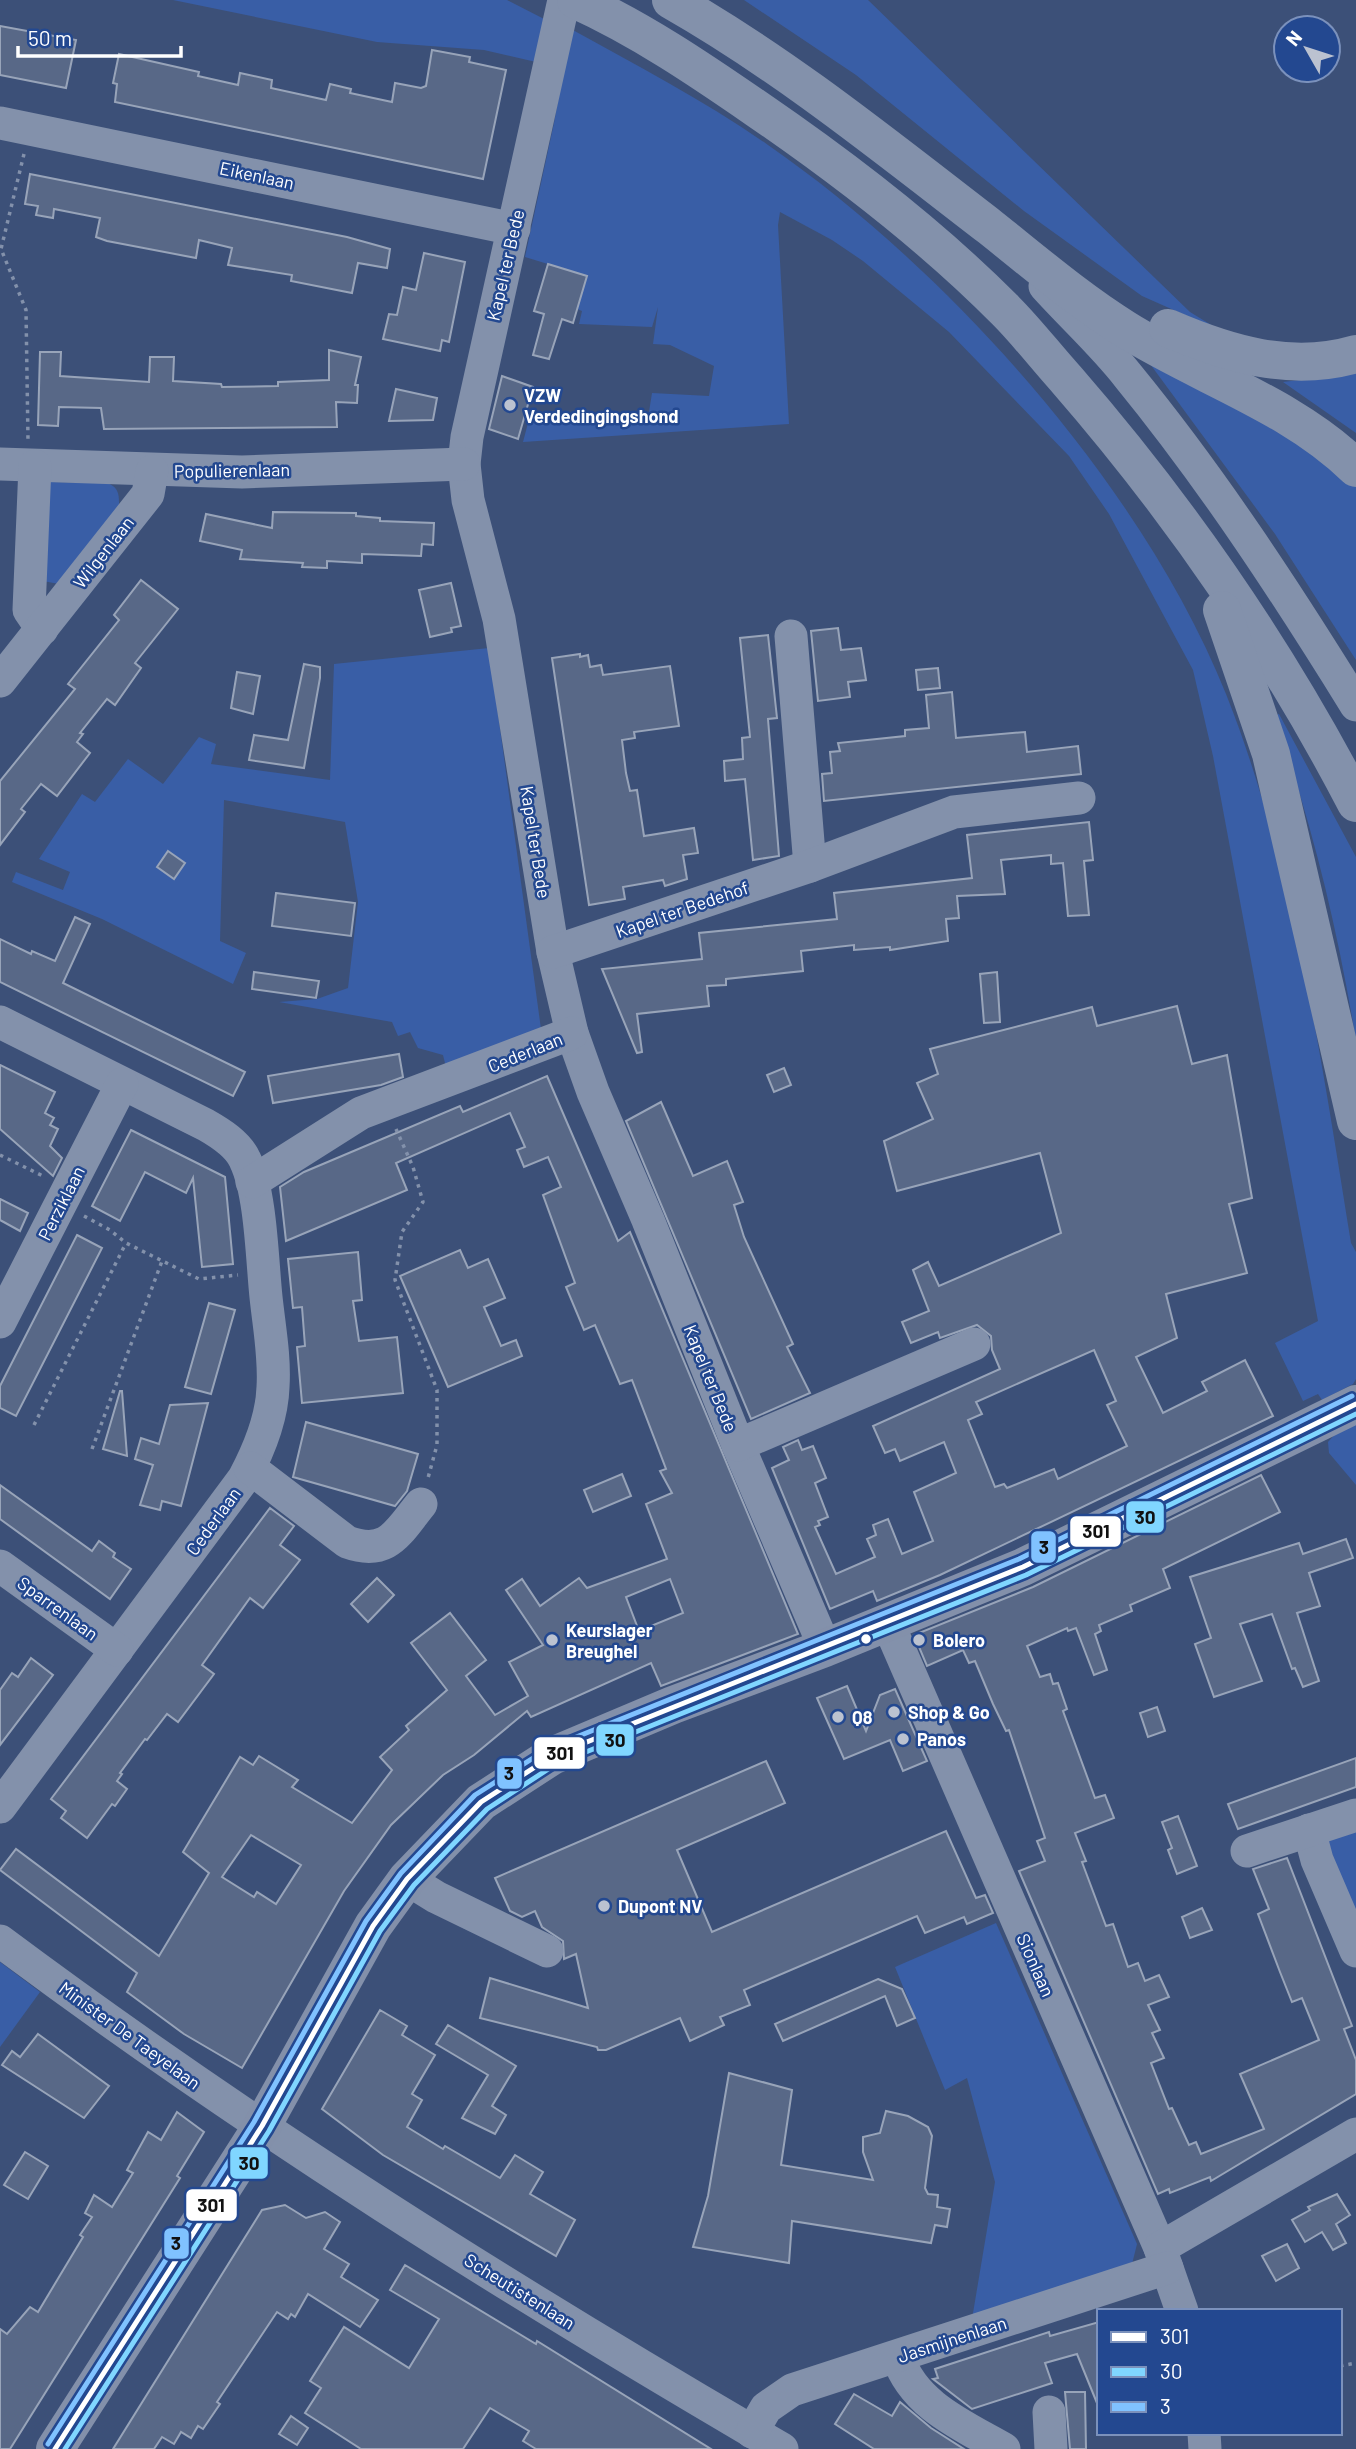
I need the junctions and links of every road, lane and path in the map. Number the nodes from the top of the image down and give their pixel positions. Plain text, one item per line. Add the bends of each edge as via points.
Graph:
1 (564, 0) edge
2 (576, 0) edge
3 (671, 0) edge
4 (15, 126) edge
5 (990, 228) junction
6 (514, 229) junction
7 (1356, 354) edge
8 (0, 464) edge
9 (464, 464) junction
10 (35, 466) junction
11 (1356, 468) edge
12 (152, 471) junction
13 (1198, 542) junction
14 (42, 629) junction
15 (791, 636) dead end
16 (0, 681) edge
17 (1356, 705) edge
18 (1079, 798) dead end
19 (1356, 803) edge
20 (810, 866) junction
21 (554, 952) junction
22 (0, 1022) edge
23 (572, 1033) junction
24 (122, 1084) junction
25 (386, 1104) junction
26 (1356, 1121) edge
27 (0, 1155) edge
28 (252, 1182) junction
29 (64, 1196) junction
30 (127, 1243) junction
31 (162, 1261) junction
32 (264, 1272) junction
33 (8, 1287) edge
34 (0, 1322) edge
35 (974, 1344) dead end
36 (1356, 1404) edge
37 (34, 1425) dead end
38 (738, 1445) junction
39 (92, 1449) dead end
40 (250, 1468) junction
41 (421, 1504) joint
42 (0, 1566) edge
43 (887, 1620) junction
44 (825, 1648) junction
45 (117, 1650) junction
46 (0, 1807) edge
47 (1356, 1815) edge
48 (1309, 1830) junction
49 (1247, 1851) dead end
50 (407, 1879) junction
51 (547, 1951) dead end
52 (1356, 1951) edge
53 (5, 1955) edge
54 (262, 2126) junction
55 (1356, 2134) edge
56 (1163, 2258) junction
57 (1181, 2309) edge
58 (898, 2357) junction
59 (1049, 2412) dead end
60 (752, 2432) junction
61 (55, 2449) edge
62 (782, 2449) edge
63 (1004, 2449) edge
64 (1051, 2449) edge

1 - 6 street, Kapel ter Bede
2 - 13 highway via 696,67 876,196 1005,310 1108,428
3 - 5 highway via 818,93
4 - 6 street, Eikenlaan
4 - 10 path via 1,249 26,310 28,447
5 - 7 highway via 1017,237 1107,298 1223,351 1263,361
5 - 11 highway via 1126,330 1302,427
5 - 17 street via 1127,374 1194,461 1284,589
6 - 9 street, Kapel ter Bede
8 - 10 street, Populierenlaan
9 - 12 street, Populierenlaan
9 - 21 street, Kapel ter Bede via 468,500 499,620
10 - 12 street, Populierenlaan
10 - 14 street via 29,610
12 - 14 street, Wilgenlaan via 148,495
13 - 19 highway via 1322,738
13 - 26 highway via 1271,754
14 - 16 street, Wilgenlaan
15 - 20 street
18 - 20 street, Kapel ter Bedehof via 954,812
20 - 21 street, Kapel ter Bedehof
21 - 23 street, Kapel ter Bede
22 - 24 street, Cederlaan
23 - 25 street, Cederlaan
23 - 38 street, Kapel ter Bede
24 - 28 street, Cederlaan via 224,1135 245,1158
24 - 29 street, Perziklaan
25 - 28 street, Cederlaan via 361,1113
25 - 41 path via 423,1202 402,1232 396,1280 437,1390 438,1445
27 - 29 path
28 - 32 street, Cederlaan
29 - 30 path
29 - 33 street, Perziklaan
30 - 31 path
30 - 37 path
31 - 32 path via 199,1279
31 - 39 path
32 - 40 street, Cederlaan via 273,1388 267,1424
33 - 34 street, Perziklaan
35 - 38 street
36 - 43 main road via 1023,1567
38 - 44 street, Kapel ter Bede
40 - 41 street via 347,1542 362,1548 378,1547 393,1539
40 - 45 street, Cederlaan
42 - 45 street, Sparrenlaan
43 - 44 main road
43 - 56 street, Sionlaan
44 - 50 main road via 552,1756 481,1802
45 - 46 street, Cederlaan
47 - 48 street
48 - 49 street
48 - 52 street
50 - 51 street
50 - 54 main road via 361,1945
53 - 54 street, Minister De Taeyelaan
54 - 60 street, Scheutistenlaan via 576,2327
54 - 61 main road
55 - 56 street, Jasmijnenlaan
56 - 57 street, Sionlaan
56 - 58 street, Jasmijnenlaan
58 - 60 street, Jasmijnenlaan via 792,2390 766,2408
58 - 63 street via 902,2371 933,2408
59 - 64 street
60 - 62 street, Scheutistenlaan

